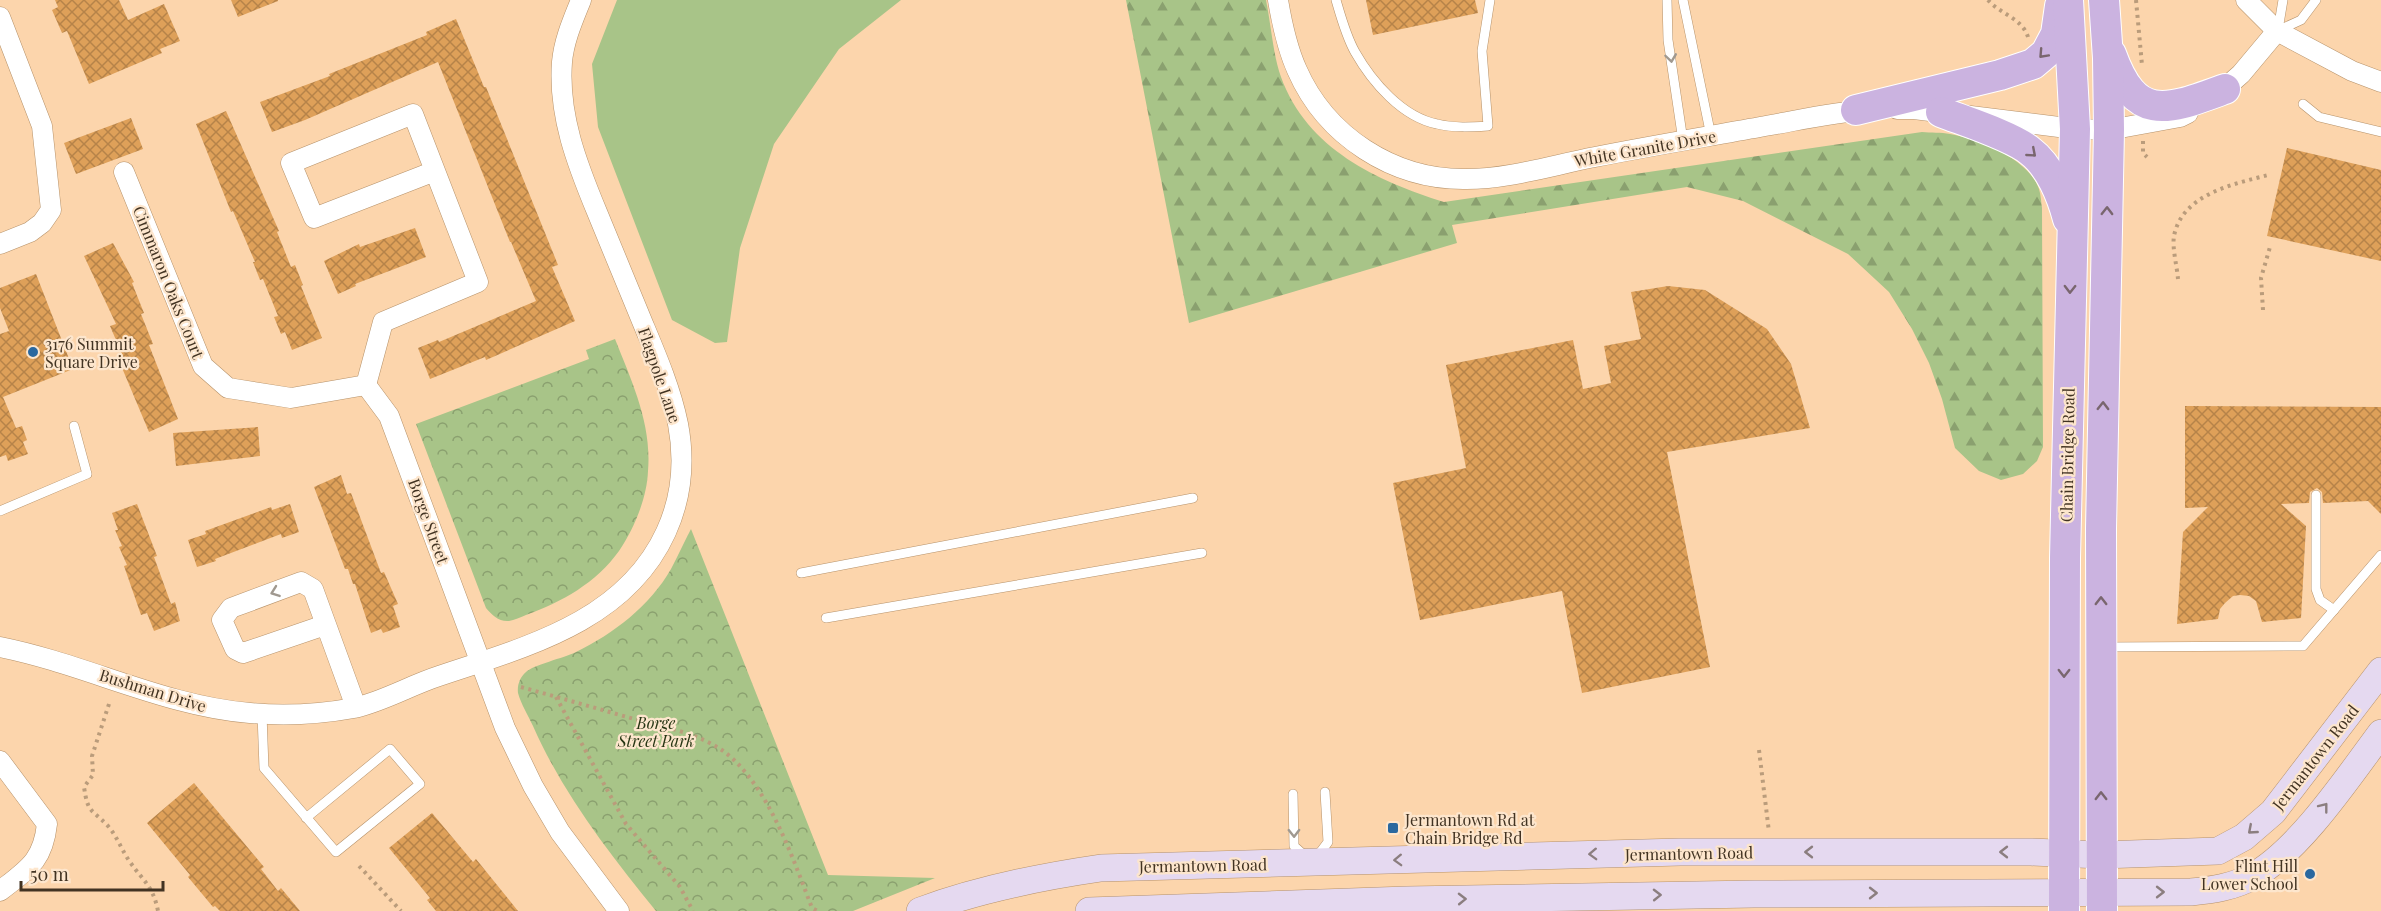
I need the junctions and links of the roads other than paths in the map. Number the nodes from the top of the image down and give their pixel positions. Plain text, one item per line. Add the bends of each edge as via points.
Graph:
1 (581, 0) edge
2 (1278, 0) edge
3 (1336, 0) edge
4 (1490, 0) edge
5 (1667, 0) edge
6 (1683, 0) edge
7 (2061, 0) edge
8 (2068, 0) edge
9 (2104, 0) edge
10 (2246, 0) edge
11 (2283, 0) edge
12 (2316, 0) edge
13 (0, 17) edge
14 (2277, 31) junction
15 (2107, 41) junction
16 (2381, 82) edge
17 (2225, 89) junction
18 (2303, 104) dead end
19 (1856, 110) junction
20 (1941, 112) junction
21 (2075, 129) junction
22 (2109, 130) junction
23 (2381, 132) edge
24 (1711, 136) junction
25 (1683, 141) junction
26 (435, 171) junction
27 (124, 172) dead end
28 (2072, 230) junction
29 (0, 244) edge
30 (366, 385) junction
31 (74, 426) dead end
32 (2316, 495) dead end
33 (1193, 498) dead end
34 (0, 511) edge
35 (1202, 553) dead end
36 (2381, 555) edge
37 (801, 573) dead end
38 (2334, 610) junction
39 (826, 618) dead end
40 (325, 625) junction
41 (0, 646) edge
42 (2101, 647) junction
43 (481, 662) junction
44 (2381, 671) edge
45 (356, 707) junction
46 (262, 714) junction
47 (2381, 734) edge
48 (0, 761) edge
49 (1325, 792) dead end
50 (1293, 794) dead end
51 (306, 818) junction
52 (2063, 853) junction
53 (2101, 855) junction
54 (1312, 863) junction
55 (0, 891) edge
56 (2064, 901) edge
57 (2102, 901) edge
58 (619, 911) edge
59 (920, 911) edge
60 (1089, 911) edge

1 - 43 street, Flagpole Lane via 562,59 564,113 582,176 672,400 681,445 680,489 659,547 643,572 622,593 554,635
2 - 25 street, White Granite Drive via 1289,50 1314,101 1353,142 1401,169 1438,177 1490,178
3 - 4 lane via 1354,51 1388,96 1427,121 1463,127 1488,126 1482,51
5 -> 25 lane via 1668,40
6 - 24 lane
7 -> 19 main road via 2056,34 2046,53 2033,64
8 - 21 main road, Chain Bridge Road
9 - 15 main road
10 - 14 street
11 - 14 lane
12 - 14 lane via 2301,20
13 - 29 street via 42,126 51,210 30,232
14 - 16 street
14 - 17 street, White Granite Drive
15 - 17 main road via 2125,86 2148,104 2180,105
15 - 22 main road
17 - 22 street, White Granite Drive via 2180,117
18 - 23 lane via 2319,117
19 - 20 street, White Granite Drive
19 - 24 street, White Granite Drive
20 - 21 street, White Granite Drive
20 -> 28 main road via 2030,150 2063,200
21 - 22 street, White Granite Drive
21 - 28 main road, Chain Bridge Road
42 -> 22 main road
24 - 25 street, White Granite Drive
26 - 26 street via 413,114 291,163 314,218
26 - 30 street via 478,282 383,322
27 - 30 street, Cimmaron Oaks Court via 203,366 212,374 228,388 291,398
28 -> 52 main road, Chain Bridge Road
30 - 43 street, Borge Street via 389,416
31 - 34 lane via 87,474
32 - 38 lane via 2316,589 2320,600
33 - 37 lane
35 - 39 lane
36 - 38 lane
38 - 42 lane via 2303,646
40 -> 40 street via 313,589 301,582 231,608 222,620 235,649 243,652
40 - 45 street
41 - 46 street, Bushman Drive via 60,661 190,704
53 -> 42 main road
43 - 45 street, Bushman Drive
43 - 58 street, Borge Street via 532,786 583,865
44 -> 53 main road, Jermantown Road via 2273,812 2244,837 2218,851
45 - 46 street, Bushman Drive
46 - 51 lane via 264,768
57 -> 47 main road via 2218,889 2253,877 2311,824
48 - 55 street via 47,824 45,843 31,866
49 - 54 lane via 1328,842
50 -> 54 lane via 1294,846
51 - 51 lane via 336,852 420,784 390,749
52 - 53 main road, Jermantown Road
52 -> 54 main road, Jermantown Road via 1680,852
52 - 56 main road, Chain Bridge Road
53 - 57 main road
54 - 59 main road, Jermantown Road via 1101,868 1040,877
56 - 57 main road
60 -> 56 main road via 1419,899 1754,894

